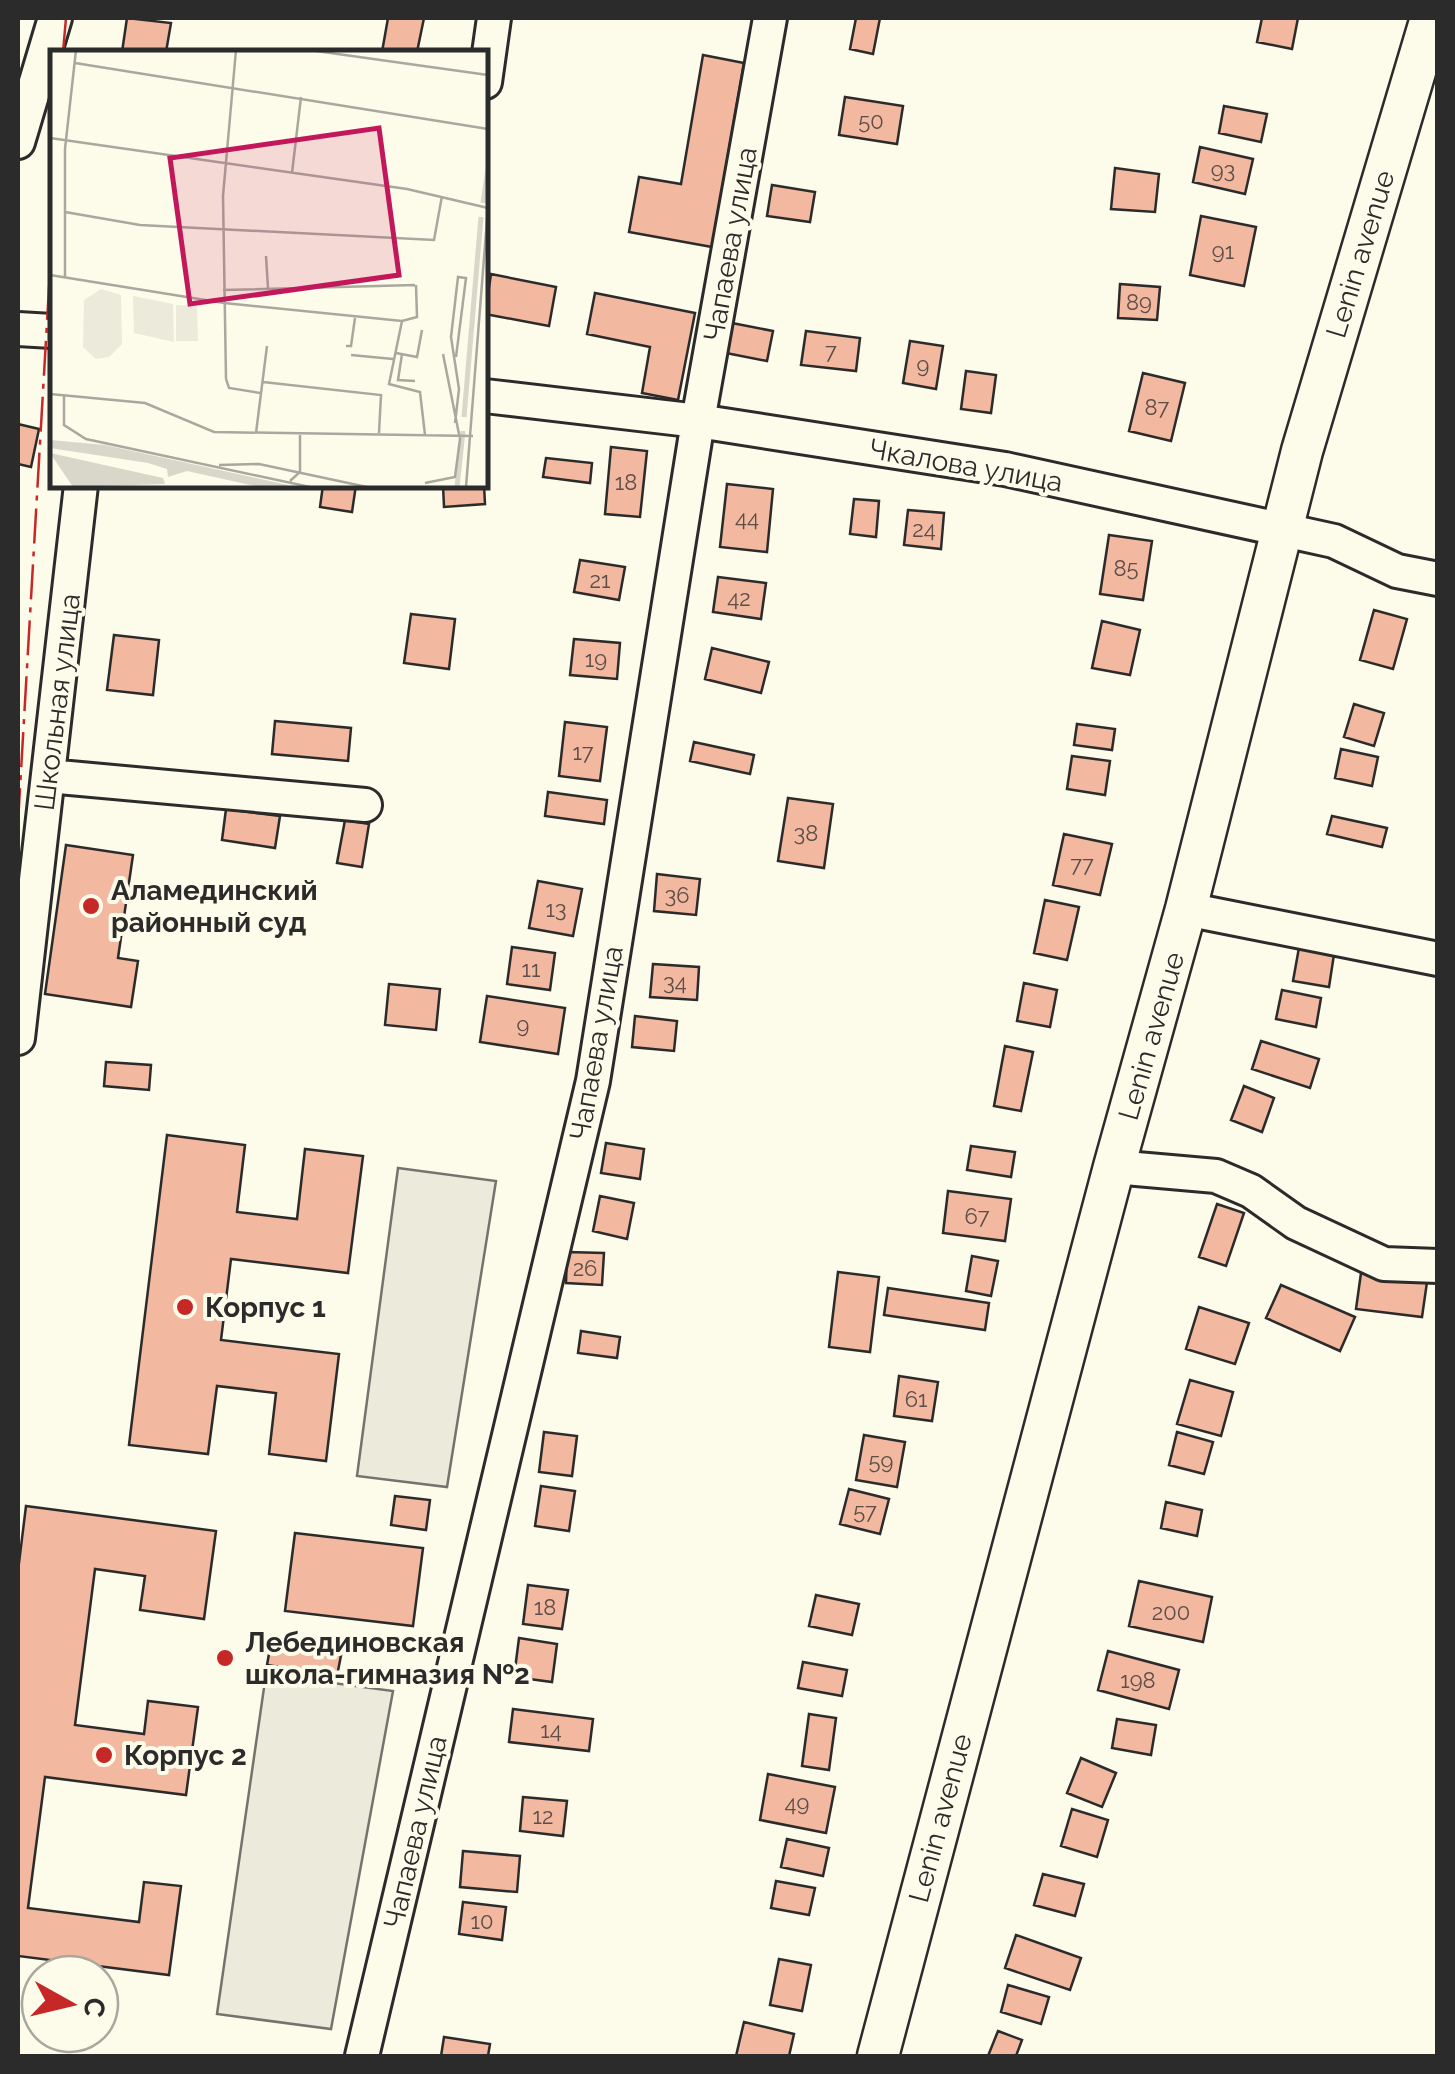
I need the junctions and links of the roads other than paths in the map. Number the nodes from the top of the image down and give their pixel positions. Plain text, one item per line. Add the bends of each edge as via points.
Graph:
1 (55, 18) edge
2 (494, 18) edge
3 (770, 18) edge
4 (1430, 18) edge
5 (488, 61) edge
6 (18, 142) edge
7 (18, 328) edge
8 (50, 332) edge
9 (488, 396) edge
10 (698, 421) junction
11 (81, 488) edge
12 (1281, 529) junction
13 (1438, 580) edge
14 (48, 776) junction
15 (365, 805) dead end
16 (1186, 910) junction
17 (1438, 959) edge
18 (18, 1038) edge
19 (1114, 1167) junction
20 (1438, 1266) edge
21 (362, 2056) edge
22 (878, 2056) edge

1 - 6 street
2 - 5 street
3 - 10 street, Чапаева улица
4 - 12 main road, Lenin avenue
7 - 8 street
9 - 10 street, Чкалова улица
10 - 12 street, Чкалова улица via 1005,469
10 - 21 street, Чапаева улица via 593,1081
11 - 14 street, Школьная улица
12 - 13 street, Чкалова улица
12 - 16 main road, Lenin avenue
14 - 15 street
14 - 18 street, Школьная улица
16 - 17 street
16 - 19 main road, Lenin avenue
19 - 20 street via 1216,1176 1384,1264
19 - 22 main road, Lenin avenue

